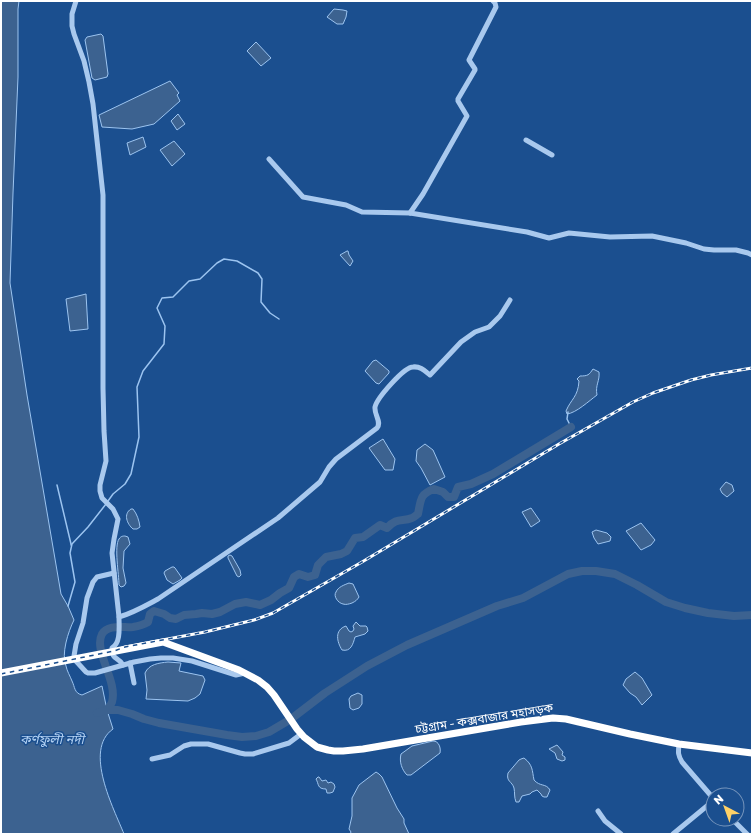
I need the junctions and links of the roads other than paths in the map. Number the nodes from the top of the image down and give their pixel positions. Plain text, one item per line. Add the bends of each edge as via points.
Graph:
1 (76, 1) edge
2 (493, 1) edge
3 (526, 140) dead end
4 (552, 155) dead end
5 (269, 159) dead end
6 (410, 213) junction
7 (752, 255) edge
8 (510, 300) dead end
9 (114, 573) junction
10 (119, 620) junction
11 (130, 663) junction
12 (123, 665) junction
13 (1, 673) edge
14 (245, 673) junction
15 (134, 683) dead end
16 (299, 731) junction
17 (679, 744) junction
18 (752, 753) edge
19 (152, 759) dead end
20 (705, 789) edge
21 (705, 806) edge
22 (598, 811) dead end
23 (621, 834) edge
24 (673, 834) edge

1 - 9 street via 72,26 89,82 104,195 103,388 106,461 100,491 102,498 113,509 118,519 113,547
2 - 6 street via 496,7 469,60 475,70 458,99 467,116
3 - 4 street
5 - 6 street via 303,197 346,204 362,212
6 - 7 street via 527,232 549,238 569,233 610,238 652,236 704,249 736,250
8 - 10 street via 489,327 474,332 430,375 417,367 406,370 378,400 375,411 379,423 377,428 336,459 320,482 278,518 158,599
9 - 10 street
9 - 12 street via 98,577 93,582 74,656 86,672 92,674
10 - 12 street via 118,643 112,648 112,652
11 - 12 street
11 - 14 street via 173,658 236,675
11 - 15 street
13 - 14 highway via 163,642
14 - 16 highway via 267,687
16 - 17 highway, চট্টগ্রাম - কক্সবাজার মহাসড়ক via 322,749 343,751 558,718
16 - 19 street via 289,743 253,754 213,745 191,744 170,755
17 - 18 highway, চট্টগ্রাম - কক্সবাজার মহাসড়ক
17 - 20 street via 678,756
21 - 24 street
22 - 23 street via 605,821

